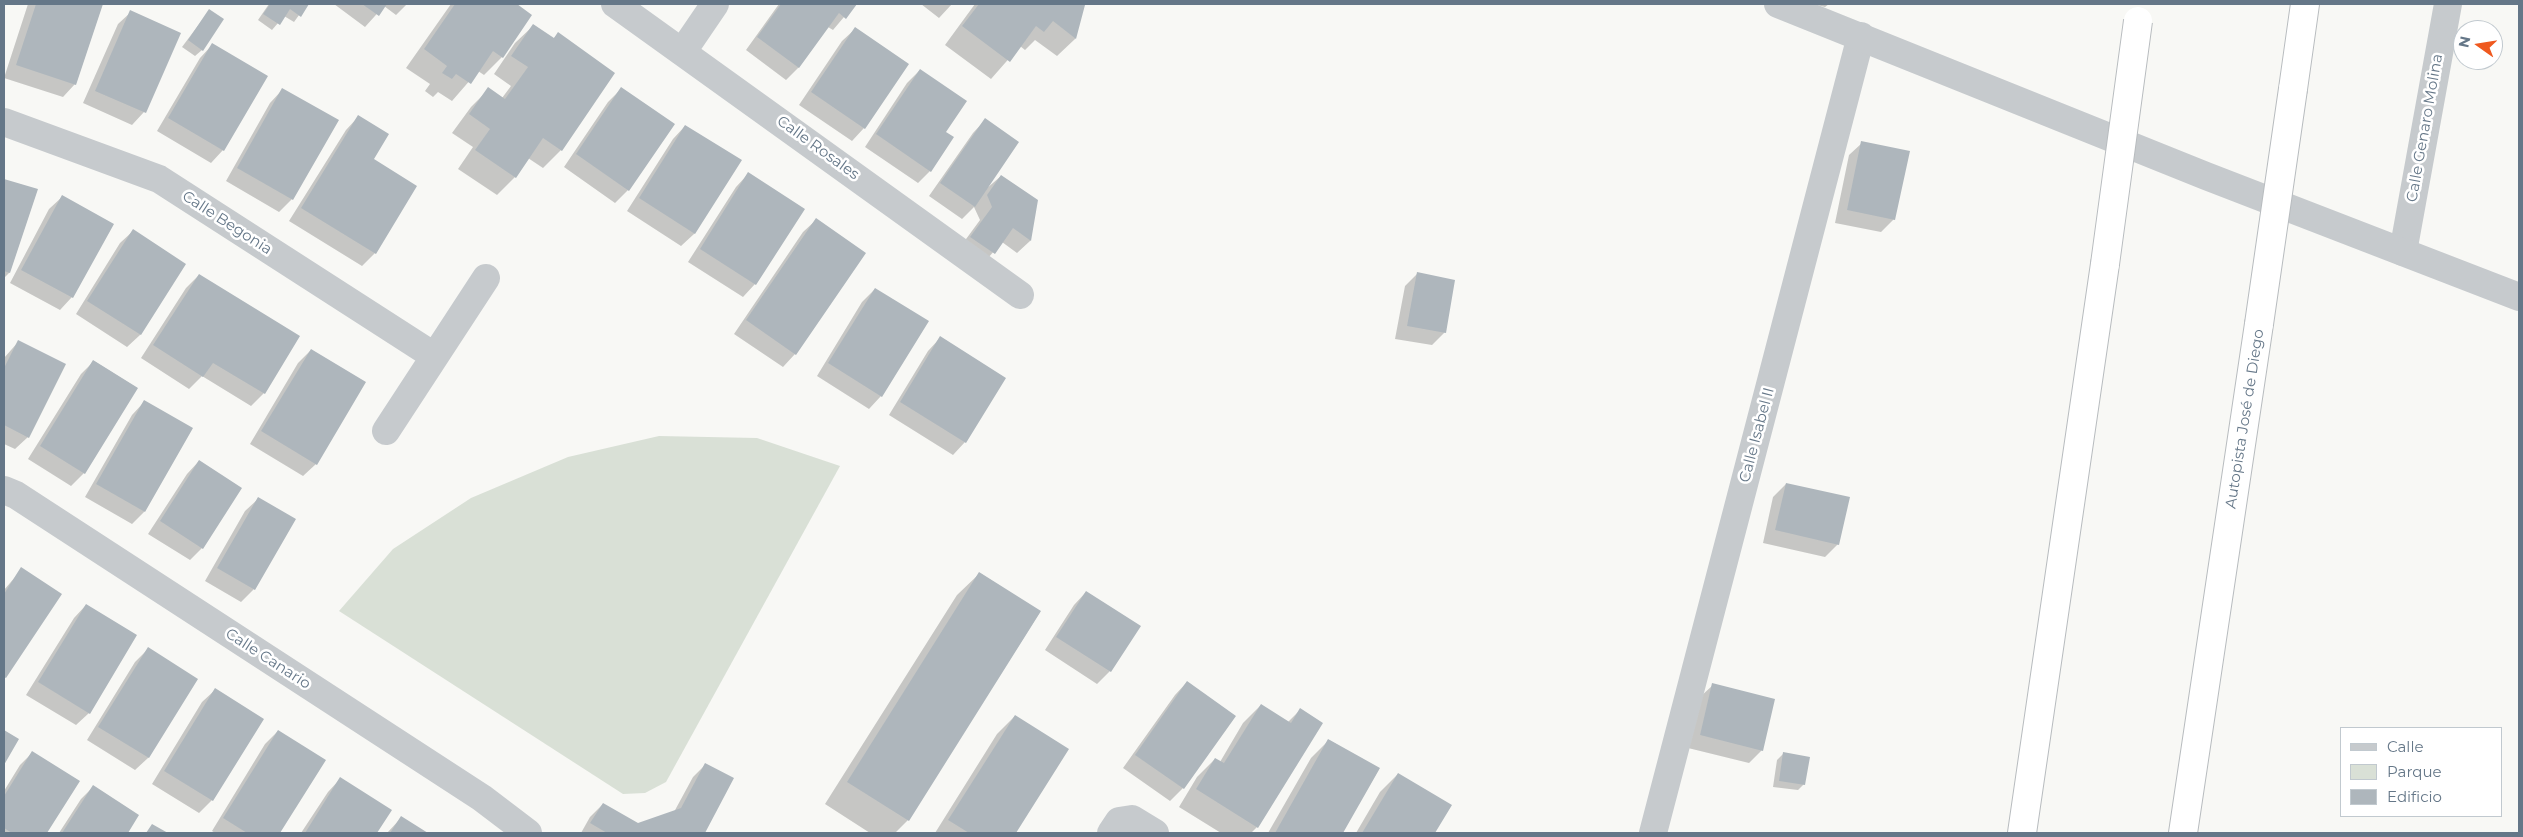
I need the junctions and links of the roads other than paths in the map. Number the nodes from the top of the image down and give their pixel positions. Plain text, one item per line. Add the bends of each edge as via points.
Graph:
1 (615, 4) edge
2 (715, 4) edge
3 (1778, 4) edge
4 (2305, 4) edge
5 (2448, 4) edge
6 (2139, 12) edge
7 (1861, 36) junction
8 (683, 51) junction
9 (4, 122) edge
10 (2403, 252) junction
11 (486, 278) dead end
12 (1020, 295) dead end
13 (2519, 297) edge
14 (434, 356) junction
15 (386, 431) dead end
16 (4, 490) edge
17 (1115, 827) edge
18 (528, 833) edge
19 (1155, 833) edge
20 (1653, 833) edge
21 (2022, 833) edge
22 (2182, 833) edge

1 - 8 street, Calle Rosales
2 - 8 street
3 - 7 street
4 - 22 highway, Autopista José de Diego, bridge
5 - 10 street, Calle Genaro Molina
6 - 21 highway, bridge
7 - 10 street
7 - 20 street, Calle Isabel II
8 - 12 street, Calle Rosales
9 - 14 street, Calle Begonia via 159,179
10 - 13 street
11 - 14 street
14 - 15 street
16 - 18 street, Calle Canario via 474,792
17 - 19 street via 1132,819

